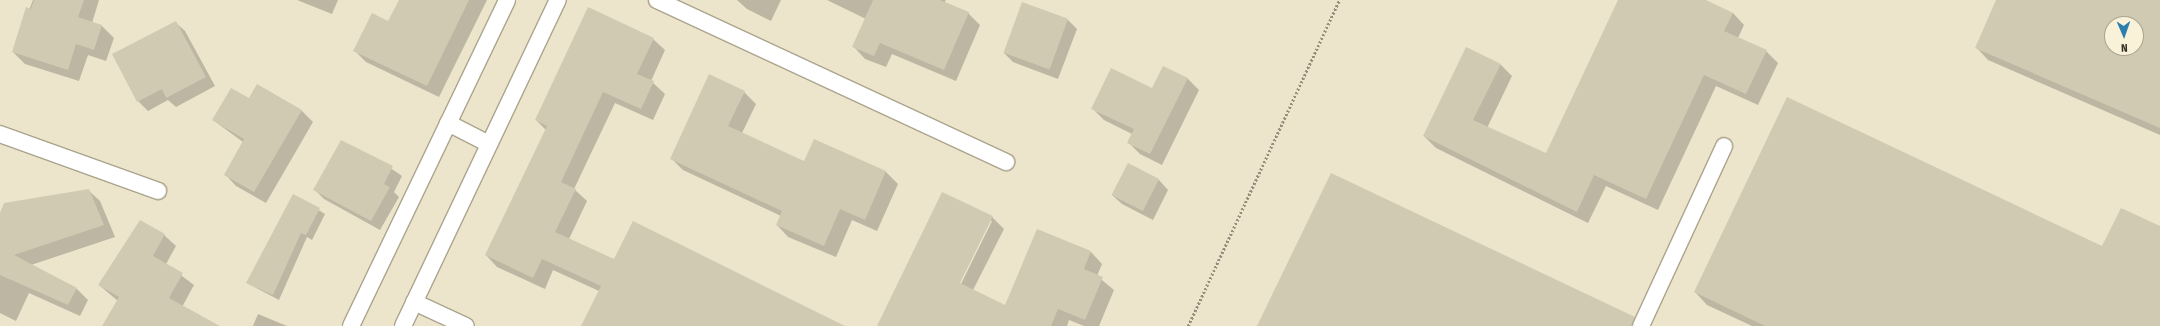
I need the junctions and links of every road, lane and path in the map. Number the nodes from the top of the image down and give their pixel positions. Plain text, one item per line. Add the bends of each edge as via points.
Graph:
1 (507, 0) edge
2 (558, 0) edge
3 (657, 0) edge
4 (1339, 0) edge
5 (448, 123) junction
6 (0, 134) edge
7 (489, 144) junction
8 (1724, 146) dead end
9 (1006, 162) dead end
10 (158, 191) dead end
11 (414, 302) junction
12 (351, 326) edge
13 (403, 326) edge
14 (466, 326) edge
15 (1188, 326) edge
16 (1641, 326) edge

1 - 5 lane
2 - 7 lane
3 - 9 lane
4 - 15 path
5 - 7 lane
5 - 12 lane
6 - 10 lane
7 - 11 lane
8 - 16 lane
11 - 13 lane
11 - 14 lane

